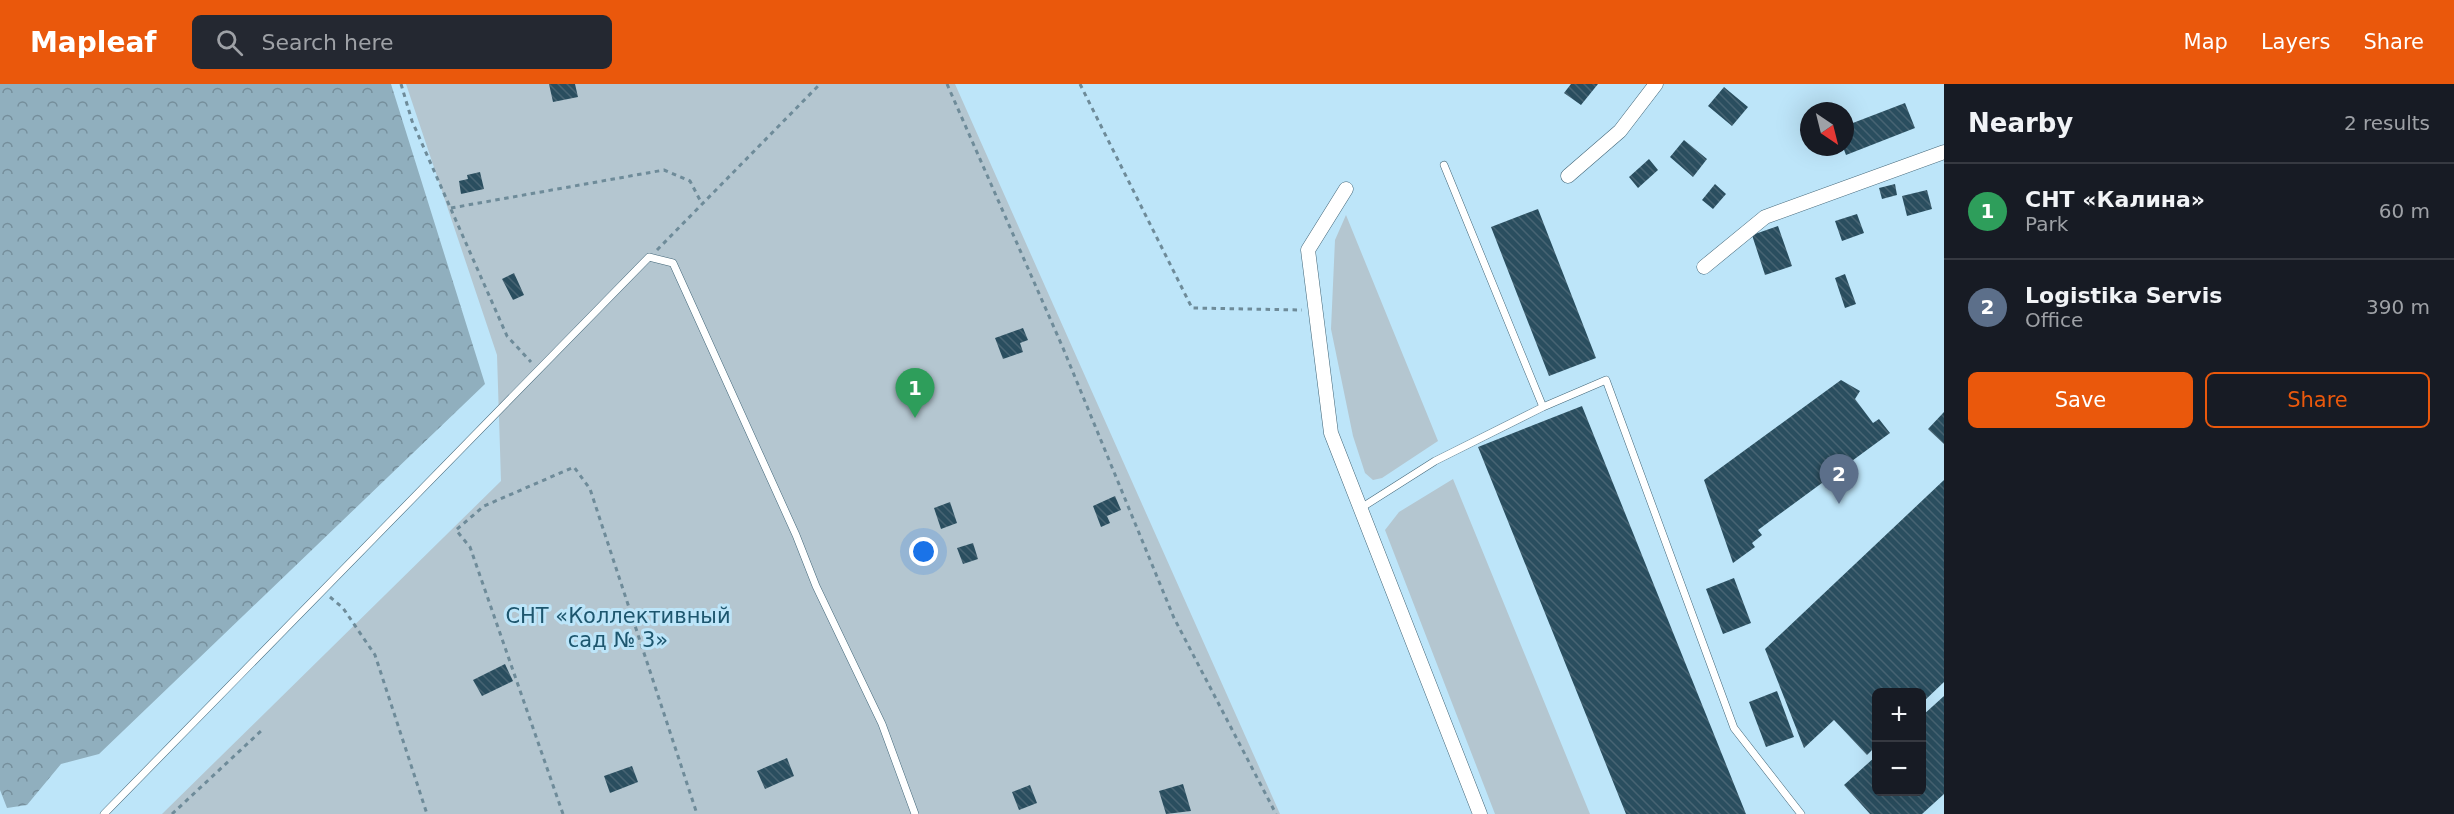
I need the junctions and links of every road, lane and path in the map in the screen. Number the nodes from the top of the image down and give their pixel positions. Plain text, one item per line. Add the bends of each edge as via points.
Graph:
1 (401, 84) edge
2 (820, 84) edge
3 (947, 84) edge
4 (1080, 84) edge
5 (1656, 84) edge
6 (1944, 152) edge
7 (1444, 165) dead end
8 (1568, 176) dead end
9 (1346, 189) dead end
10 (702, 204) junction
11 (451, 208) junction
12 (649, 257) junction
13 (1704, 267) dead end
14 (1316, 310) junction
15 (539, 369) junction
16 (1544, 407) junction
17 (1361, 508) junction
18 (323, 590) junction
19 (261, 731) dead end
20 (104, 814) edge
21 (172, 814) edge
22 (427, 814) edge
23 (563, 814) edge
24 (697, 814) edge
25 (915, 814) edge
26 (1276, 814) edge
27 (1480, 814) edge
28 (1801, 814) edge

1 - 11 path via 412,121
2 - 10 path
3 - 26 path via 1063,348 1174,618
4 - 14 path via 1192,308
5 - 8 street via 1620,131
6 - 13 street via 1765,217
7 - 16 lane
9 - 14 street via 1308,250
10 - 11 path via 690,181 664,170
10 - 12 path
11 - 15 path via 507,336
12 - 15 lane
12 - 25 lane via 673,263 882,724
14 - 17 street via 1331,433
15 - 18 lane
16 - 17 lane via 1435,461
16 - 28 lane via 1606,380 1734,728
17 - 27 street
18 - 20 lane
18 - 22 path via 342,608 375,655
19 - 21 path
23 - 24 path via 470,547 456,530 484,506 574,467 590,489

